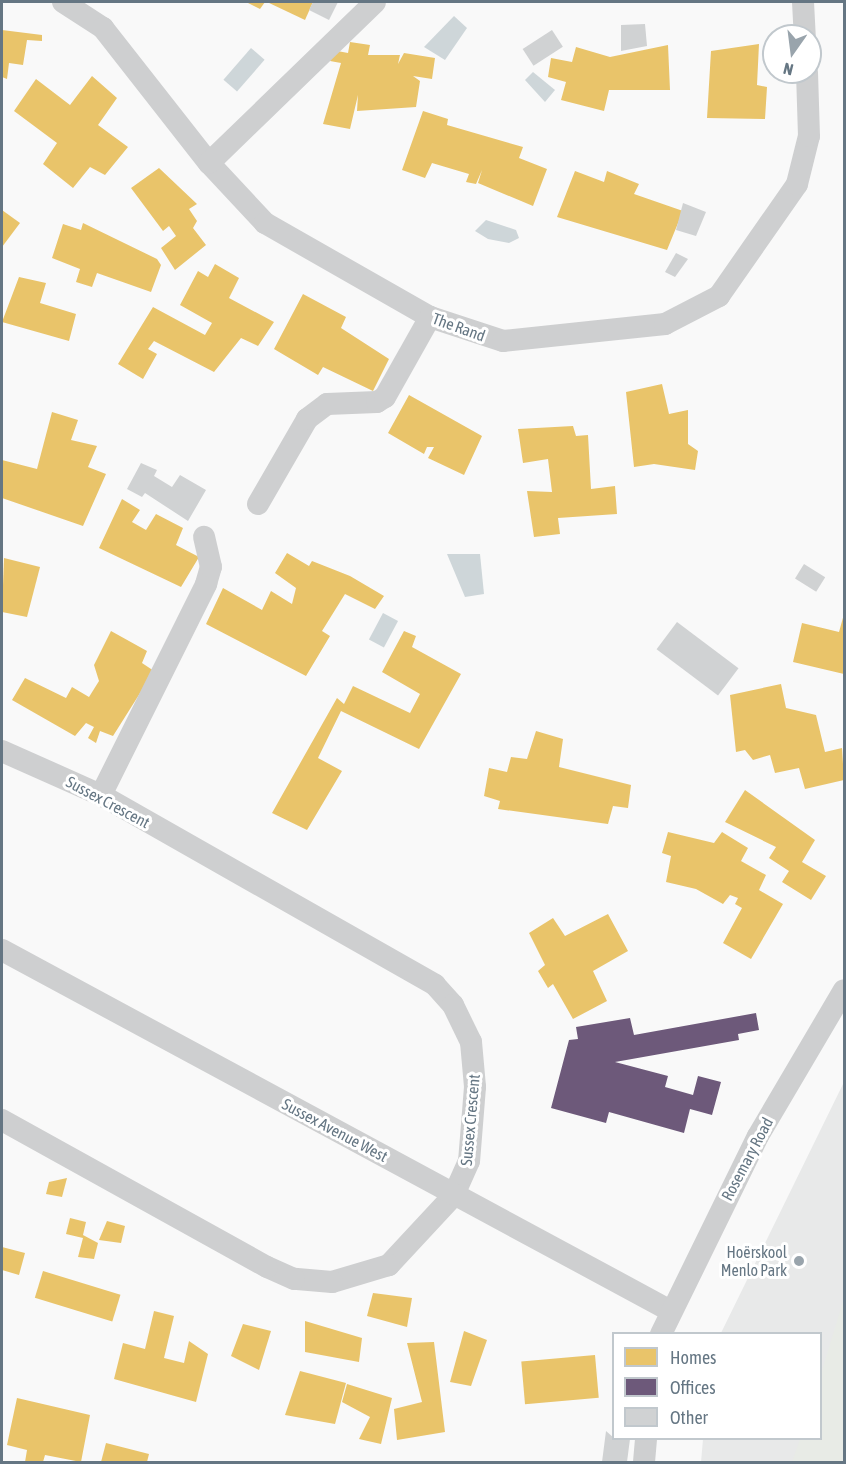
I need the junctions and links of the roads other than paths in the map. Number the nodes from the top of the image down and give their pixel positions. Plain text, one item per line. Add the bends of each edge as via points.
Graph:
1 (63, 2) edge
2 (375, 2) edge
3 (802, 2) edge
4 (89, 7) edge
5 (803, 24) edge
6 (807, 84) edge
7 (209, 163) junction
8 (430, 317) junction
9 (258, 504) dead end
10 (204, 537) dead end
11 (2, 751) edge
12 (101, 795) junction
13 (2, 950) edge
14 (844, 990) edge
15 (2, 1120) edge
16 (454, 1195) junction
17 (669, 1310) junction
18 (662, 1332) edge
19 (646, 1440) edge
20 (644, 1462) edge

1 - 4 street, The Rand
2 - 7 street
3 - 5 street
4 - 7 street, The Rand
6 - 8 street, The Rand via 809,136 797,184 754,252 705,308 642,328 526,340 488,338
7 - 8 street, The Rand via 276,231
8 - 9 street via 385,397 377,402 327,404 307,419
10 - 12 street via 211,567 206,584
11 - 12 street, Sussex Crescent
12 - 16 street, Sussex Crescent via 443,993 463,1023 475,1064 469,1161
13 - 16 street, Sussex Avenue West
14 - 17 street, Rosemary Road via 758,1136
15 - 16 street, Sussex Crescent via 294,1279 350,1280 389,1265
16 - 17 street, Sussex Avenue West
17 - 18 street, Rosemary Road
19 - 20 street

